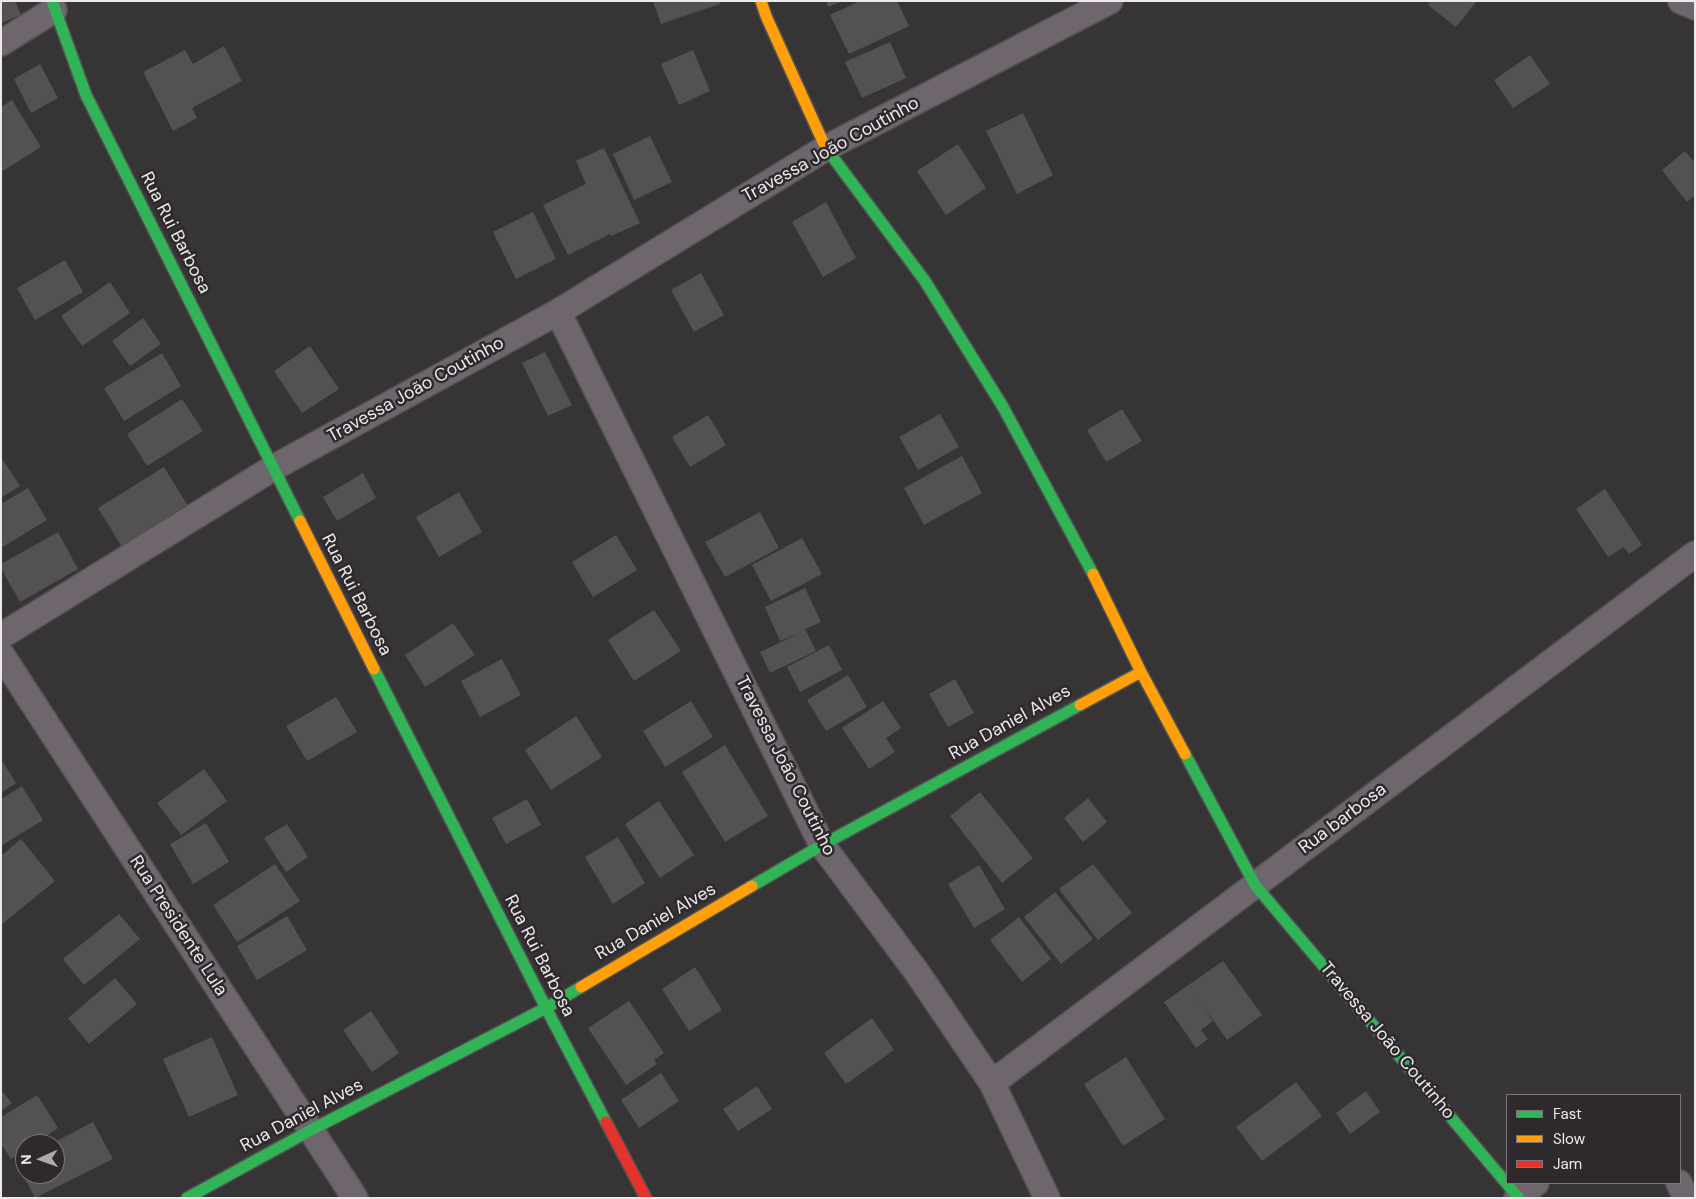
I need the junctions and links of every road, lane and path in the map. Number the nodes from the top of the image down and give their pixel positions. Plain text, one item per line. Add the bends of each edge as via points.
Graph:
1 (761, 1) edge
2 (1110, 1) edge
3 (1681, 1) edge
4 (53, 6) edge
5 (1695, 7) edge
6 (1, 43) edge
7 (826, 148) junction
8 (558, 312) junction
9 (273, 468) junction
10 (1695, 554) edge
11 (1, 636) edge
12 (1, 654) edge
13 (1141, 672) junction
14 (822, 845) junction
15 (1255, 885) junction
16 (546, 1008) junction
17 (992, 1083) junction
18 (311, 1130) junction
19 (1506, 1171) edge
20 (1679, 1184) edge
21 (187, 1198) edge
22 (355, 1198) edge
23 (646, 1198) edge
24 (1048, 1198) edge
25 (1686, 1198) edge

1 - 7 street, Travessa João Coutinho via 764,14
2 - 7 street, Travessa João Coutinho
3 - 5 street
4 - 6 street
4 - 9 street, Rua Rui Barbosa via 86,95
7 - 8 street, Travessa João Coutinho
7 - 13 street, Travessa João Coutinho via 925,281 1003,407
8 - 9 street, Travessa João Coutinho
8 - 14 street, Travessa João Coutinho
9 - 11 street, Travessa João Coutinho
9 - 16 street, Rua Rui Barbosa
10 - 15 street, Rua barbosa
12 - 18 street, Rua Presidente Lula
13 - 14 street, Rua Daniel Alves
13 - 15 street, Travessa João Coutinho
14 - 16 street, Rua Daniel Alves
14 - 17 street, Travessa João Coutinho via 916,971
15 - 17 street, Rua barbosa
15 - 19 street, Travessa João Coutinho
16 - 18 street, Rua Daniel Alves
16 - 23 street, Rua Rui Barbosa
17 - 24 street, Travessa João Coutinho
18 - 21 street, Rua Daniel Alves
18 - 22 street, Rua Presidente Lula
20 - 25 street

